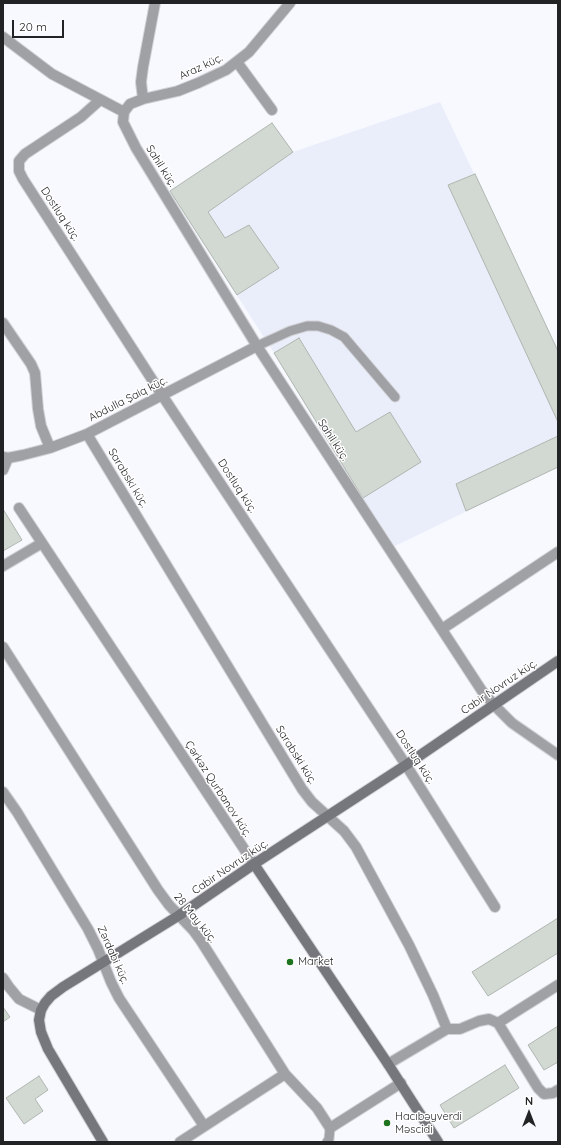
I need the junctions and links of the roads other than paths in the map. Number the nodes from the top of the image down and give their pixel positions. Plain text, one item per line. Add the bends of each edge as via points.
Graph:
1 (155, 3) edge
2 (290, 3) edge
3 (3, 37) edge
4 (237, 62) junction
5 (143, 99) junction
6 (100, 100) junction
7 (272, 110) dead end
8 (124, 112) junction
9 (3, 323) edge
10 (257, 346) junction
11 (162, 394) junction
12 (395, 397) dead end
13 (87, 434) junction
14 (50, 448) junction
15 (5, 457) edge
16 (3, 470) edge
17 (20, 508) dead end
18 (42, 543) junction
19 (558, 552) edge
20 (3, 566) edge
21 (442, 629) junction
22 (3, 647) edge
23 (558, 662) edge
24 (494, 706) junction
25 (558, 755) edge
26 (406, 765) junction
27 (3, 792) edge
28 (328, 816) junction
29 (254, 864) junction
30 (495, 907) dead end
31 (178, 916) junction
32 (102, 962) junction
33 (3, 978) edge
34 (558, 986) edge
35 (41, 1010) junction
36 (498, 1023) junction
37 (447, 1029) junction
38 (388, 1064) junction
39 (285, 1074) junction
40 (401, 1083) junction
41 (558, 1090) edge
42 (204, 1126) junction
43 (330, 1128) junction
44 (103, 1142) edge
45 (180, 1142) edge
46 (327, 1142) edge
47 (438, 1142) edge

1 - 5 street via 142,67
2 - 4 street, Araz küç. via 249,52
3 - 6 street via 52,74
4 - 5 street, Araz küç. via 226,70 178,91
4 - 7 street
5 - 8 street, Araz küç. via 130,104
6 - 8 street
6 - 11 street, Dostluq küç. via 81,117 25,154 19,161 19,171
8 - 10 street, Sahil küç. via 123,122 136,148
9 - 14 street via 35,373 41,426
10 - 11 street, Abdulla Şaiq küç.
10 - 12 lane via 307,326 332,330 344,337
10 - 21 street, Sahil küç.
11 - 13 street, Abdulla Şaiq küç.
11 - 26 street, Dostluq küç.
13 - 14 street, Abdulla Şaiq küç.
13 - 28 street, Sarabski küç. via 302,789
14 - 15 street, Abdulla Şaiq küç.
15 - 16 street
17 - 18 street, Çərkəz Qurbanov küç.
18 - 20 street
18 - 29 street, Çərkəz Qurbanov küç.
19 - 21 street
21 - 24 street, Sahil küç.
22 - 31 street, 28 May küç. via 158,890
23 - 24 main road, Cabir Novruz küç.
24 - 25 street, Sahil küç. via 512,723
24 - 26 main road, Cabir Novruz küç.
26 - 28 main road, Cabir Novruz küç.
26 - 30 street, Dostluq küç.
27 - 32 street, Zərdabi küç. via 88,928
28 - 29 main road, Cabir Novruz küç.
28 - 37 street, Sarabski küç. via 356,847 409,945
29 - 31 main road, Cabir Novruz küç.
29 - 38 main road, Çərkəz Qurbanov küç.
31 - 32 main road, Cabir Novruz küç.
31 - 39 street, 28 May küç. via 201,941
32 - 35 main road, Cabir Novruz küç. via 51,996
32 - 42 street, Zərdabi küç. via 119,998
33 - 35 street via 20,999
34 - 36 street
35 - 44 main road via 41,1032 48,1049
36 - 37 street via 489,1019 460,1029
36 - 41 street via 538,1088 544,1094
37 - 38 street
38 - 40 main road, Çərkəz Qurbanov küç.
39 - 42 street
39 - 43 street, 28 May küç. via 317,1108
40 - 43 street
40 - 47 main road, Çərkəz Qurbanov küç.
42 - 45 street
43 - 46 lane via 330,1139

